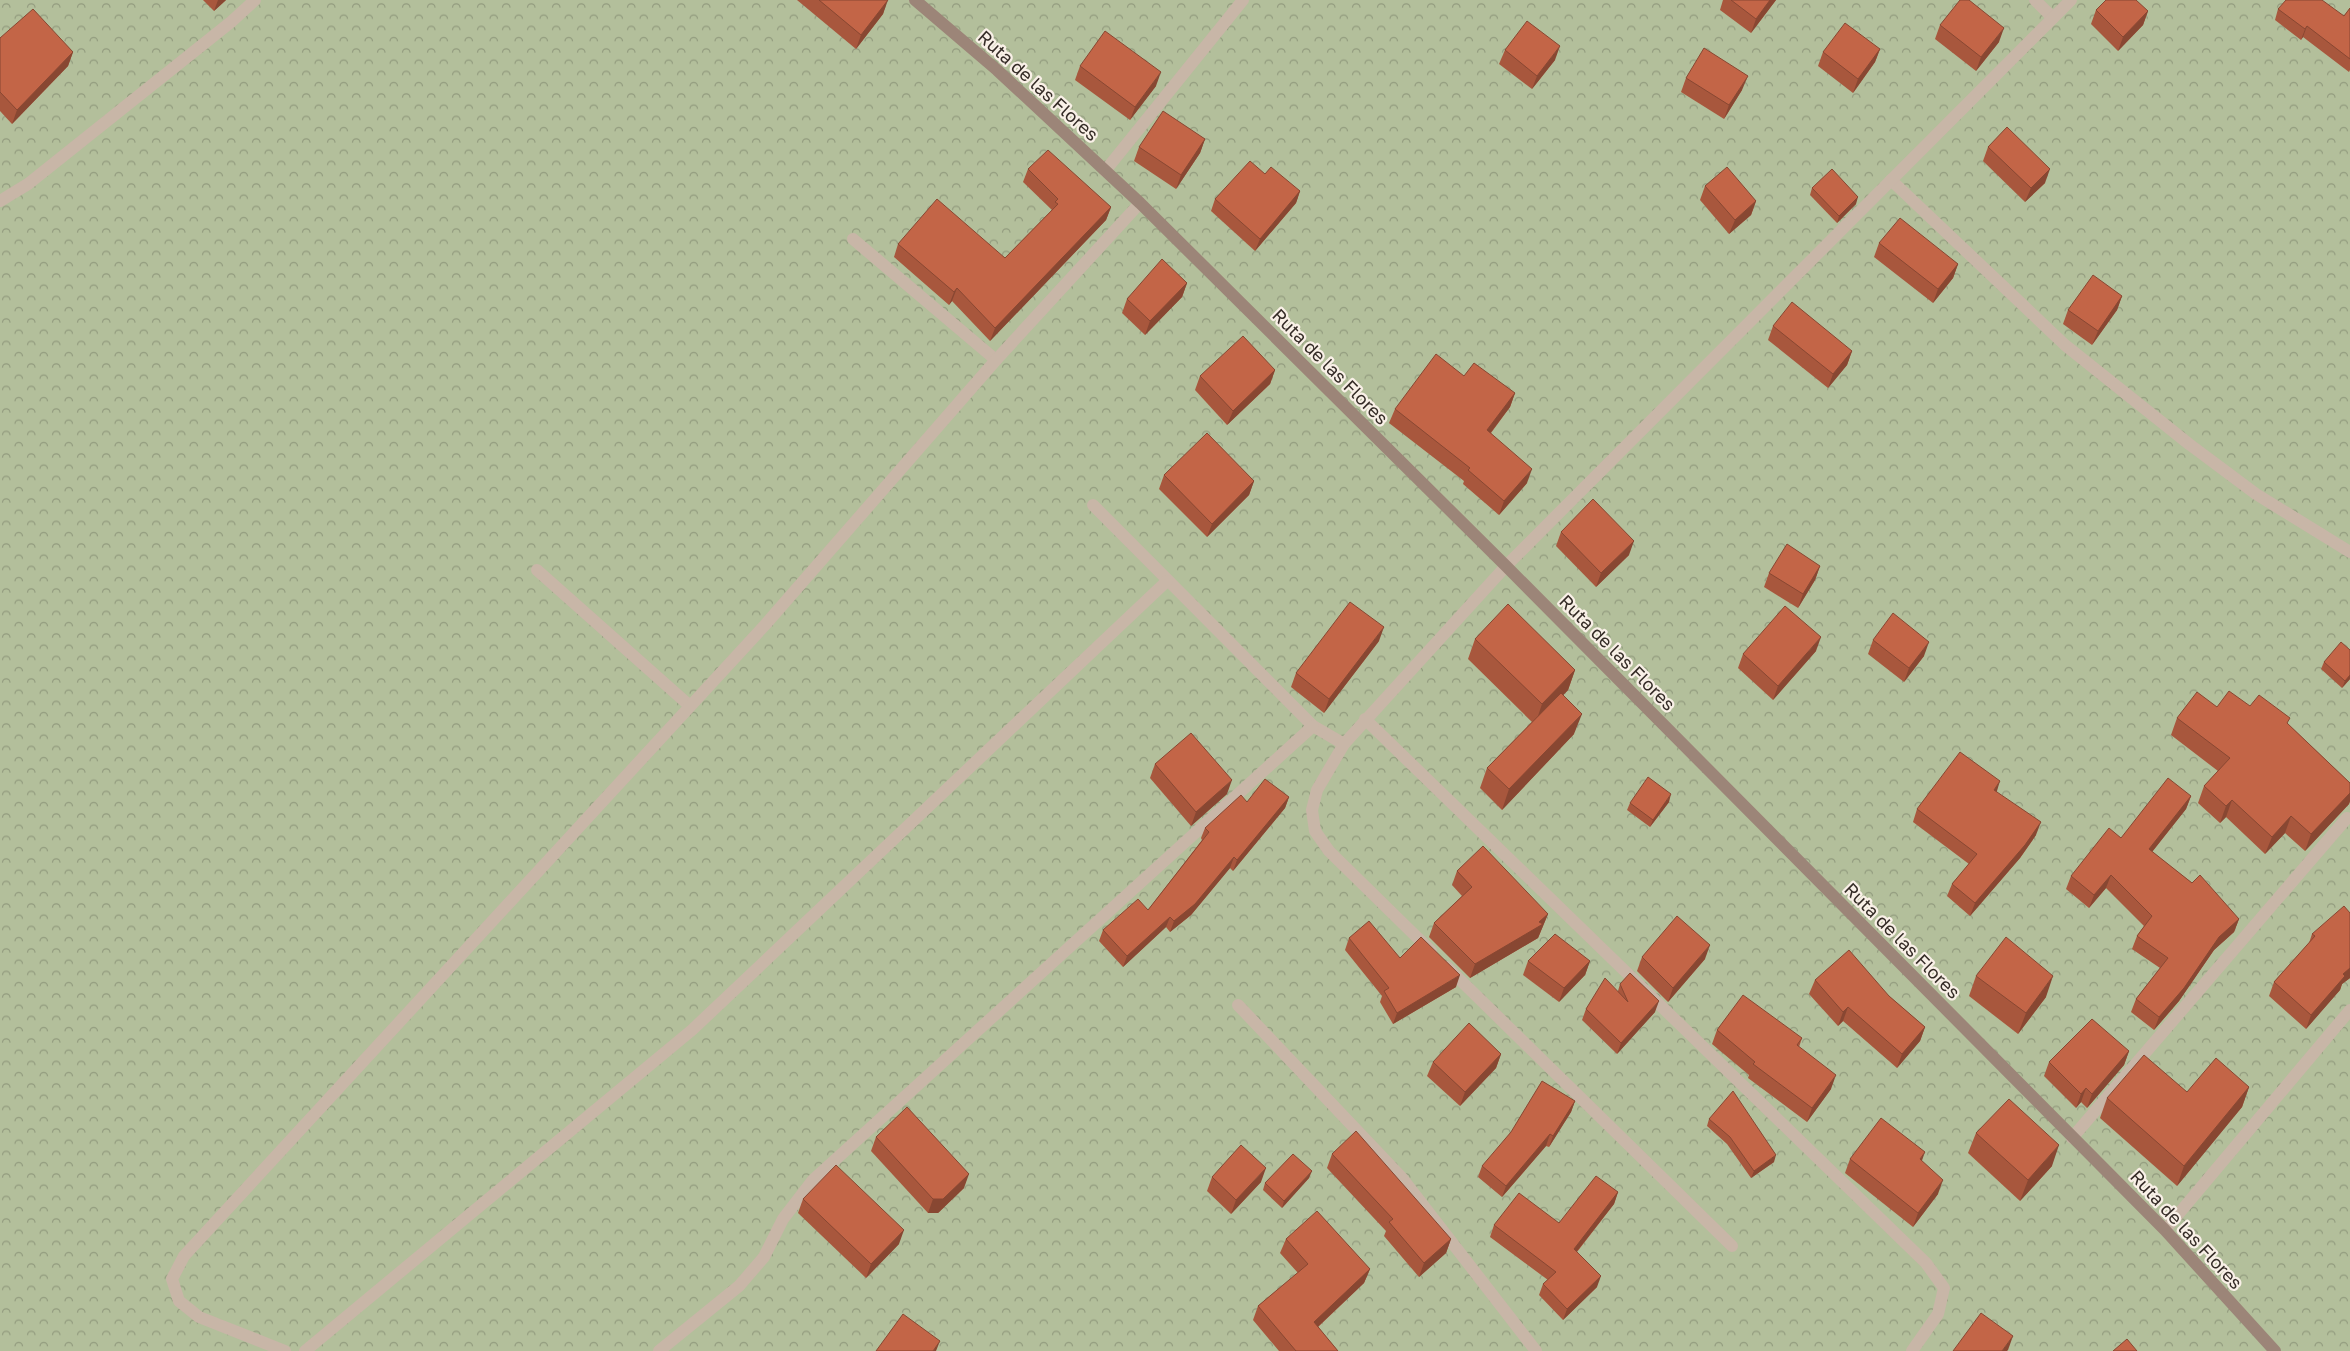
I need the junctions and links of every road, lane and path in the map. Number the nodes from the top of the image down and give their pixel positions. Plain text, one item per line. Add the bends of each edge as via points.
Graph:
1 (255, 0) edge
2 (915, 0) edge
3 (1243, 0) edge
4 (2035, 0) edge
5 (2071, 0) edge
6 (2053, 18) junction
7 (1105, 171) junction
8 (1891, 180) junction
9 (0, 201) edge
10 (1140, 203) junction
11 (853, 239) dead end
12 (996, 360) junction
13 (1093, 505) dead end
14 (2350, 552) edge
15 (1506, 566) junction
16 (537, 570) dead end
17 (1167, 581) junction
18 (690, 706) junction
19 (1365, 718) junction
20 (1312, 726) junction
21 (1344, 744) junction
22 (2347, 818) dead end
23 (1238, 1005) dead end
24 (2350, 1010) edge
25 (2072, 1138) junction
26 (2165, 1230) junction
27 (1732, 1246) dead end
28 (285, 1351) edge
29 (305, 1351) edge
30 (660, 1351) edge
31 (1536, 1351) edge
32 (1912, 1351) edge
33 (2275, 1351) edge

1 - 9 street via 232,22 28,184
2 - 7 main road, Ruta de las Flores via 997,70
3 - 7 street
4 - 6 street
5 - 6 street
6 - 8 street
7 - 10 main road, Ruta de las Flores
8 - 14 street via 2065,345 2256,494
8 - 15 street
10 - 12 street
10 - 15 main road, Ruta de las Flores
11 - 12 street
12 - 18 street via 765,625
13 - 17 street
15 - 19 street
15 - 25 main road, Ruta de las Flores
16 - 18 street
17 - 20 street
17 - 29 street via 692,1030
18 - 28 street via 184,1256 172,1279 178,1301 198,1317
19 - 21 street
19 - 32 street via 1926,1263 1944,1288 1938,1314
20 - 21 street
20 - 30 street via 813,1180 783,1219 764,1257 738,1286
21 - 27 street via 1317,790 1312,810 1315,831 1328,851
22 - 25 street
23 - 31 street via 1402,1178
24 - 26 street
25 - 26 main road, Ruta de las Flores
26 - 33 main road, Ruta de las Flores

